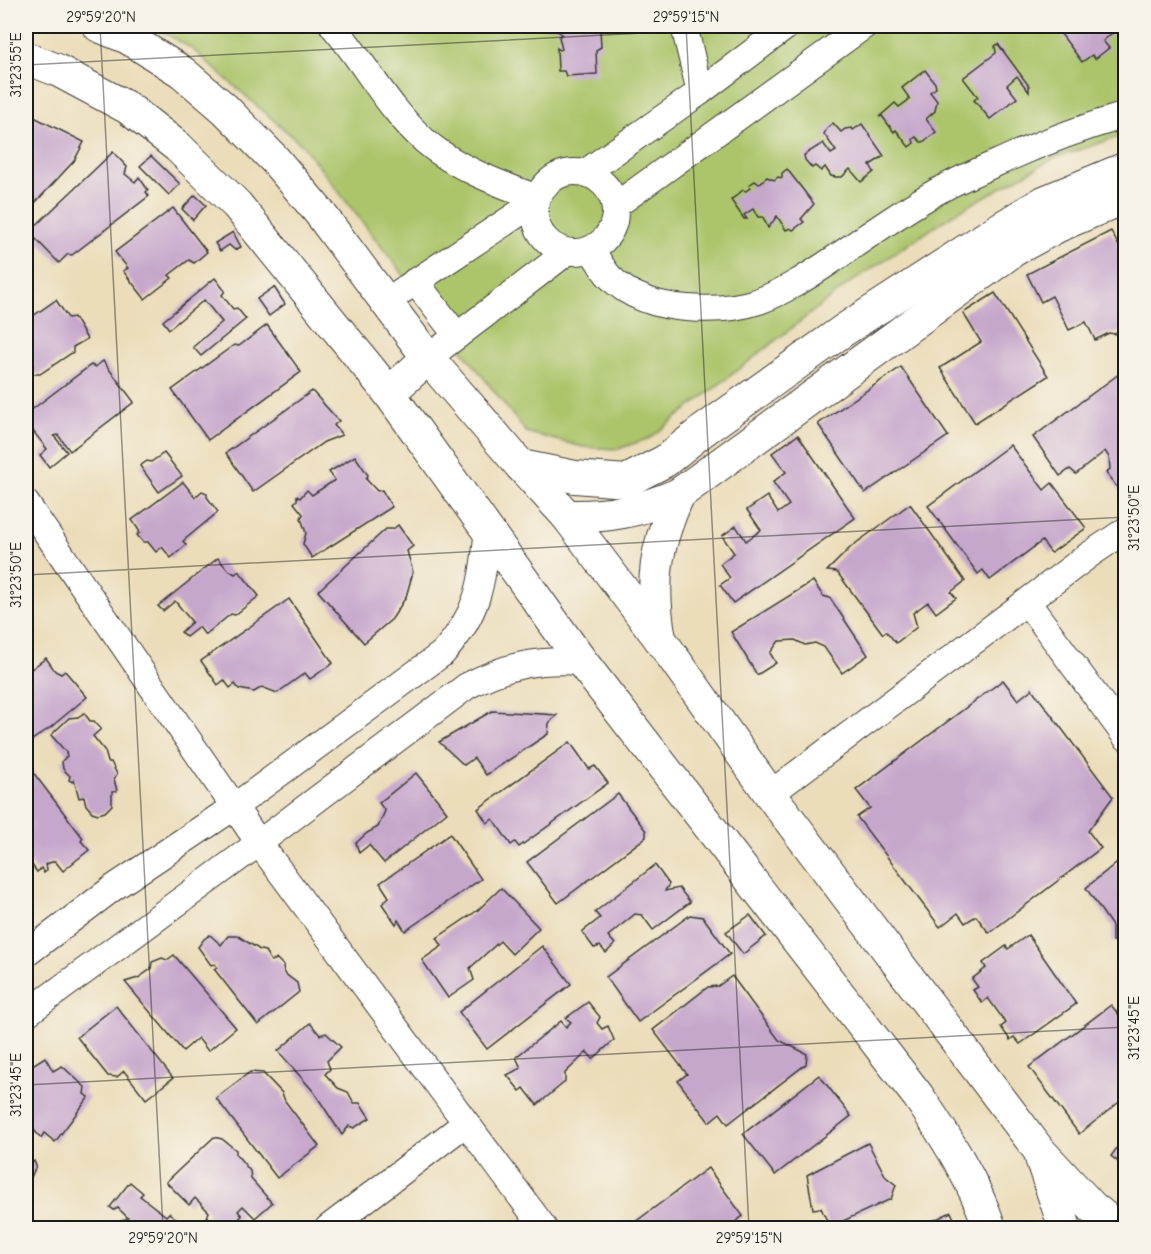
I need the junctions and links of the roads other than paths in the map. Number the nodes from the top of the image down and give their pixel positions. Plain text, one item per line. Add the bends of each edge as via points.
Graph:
1 (99, 26) edge
2 (333, 26) edge
3 (684, 26) edge
4 (787, 26) edge
5 (864, 26) edge
6 (26, 58) edge
7 (700, 92) junction
8 (1125, 115) edge
9 (1125, 168) edge
10 (586, 172) junction
11 (1125, 196) edge
12 (537, 200) junction
13 (615, 206) junction
14 (1006, 240) junction
15 (579, 251) junction
16 (415, 281) junction
17 (386, 302) junction
18 (457, 336) junction
19 (429, 358) junction
20 (389, 393) junction
21 (521, 466) junction
22 (679, 494) junction
23 (26, 503) edge
24 (567, 516) junction
25 (489, 530) junction
26 (1125, 530) edge
27 (1027, 602) junction
28 (660, 639) junction
29 (582, 662) junction
30 (1125, 738) edge
31 (770, 794) junction
32 (234, 807) junction
33 (260, 843) junction
34 (26, 954) edge
35 (26, 1014) edge
36 (466, 1123) junction
37 (1038, 1149) junction
38 (328, 1228) edge
39 (544, 1228) edge
40 (990, 1228) edge
41 (1065, 1228) edge
42 (1118, 1228) edge

1 - 17 street via 128,38 182,72 225,109 312,204
2 - 12 street via 403,119 426,142 480,176
3 - 7 street
4 - 7 street
5 - 13 street
6 - 20 street via 128,108 178,147 237,205
7 - 10 street
8 - 15 street via 1041,142 965,177 919,201 782,292 731,308 678,308 652,302 628,292
9 - 14 street via 1044,202
10 - 12 street via 574,171 552,178
10 - 13 street via 605,184
11 - 14 street via 1058,226
12 - 15 street via 537,227 544,238 554,247
12 - 16 street
13 - 15 street via 611,232 602,242
14 - 21 street via 844,330 665,461 626,481 575,477
14 - 22 street
15 - 18 street
16 - 17 street
16 - 18 street
17 - 19 street
18 - 19 street
19 - 20 street
19 - 21 street
20 - 25 street
21 - 24 street
22 - 24 street via 624,513
22 - 28 street via 658,550 654,580
23 - 32 street
24 - 28 street
25 - 29 street
25 - 32 street via 477,601 463,629 443,653
26 - 27 street
27 - 30 street
27 - 31 street
28 - 31 street
29 - 33 street via 534,662 511,667 467,686
29 - 40 street via 918,1096 966,1174
31 - 37 street
32 - 33 street
32 - 34 street via 113,888
33 - 35 street
33 - 36 street
36 - 38 street
36 - 39 street
37 - 41 street
37 - 42 street via 1092,1207

